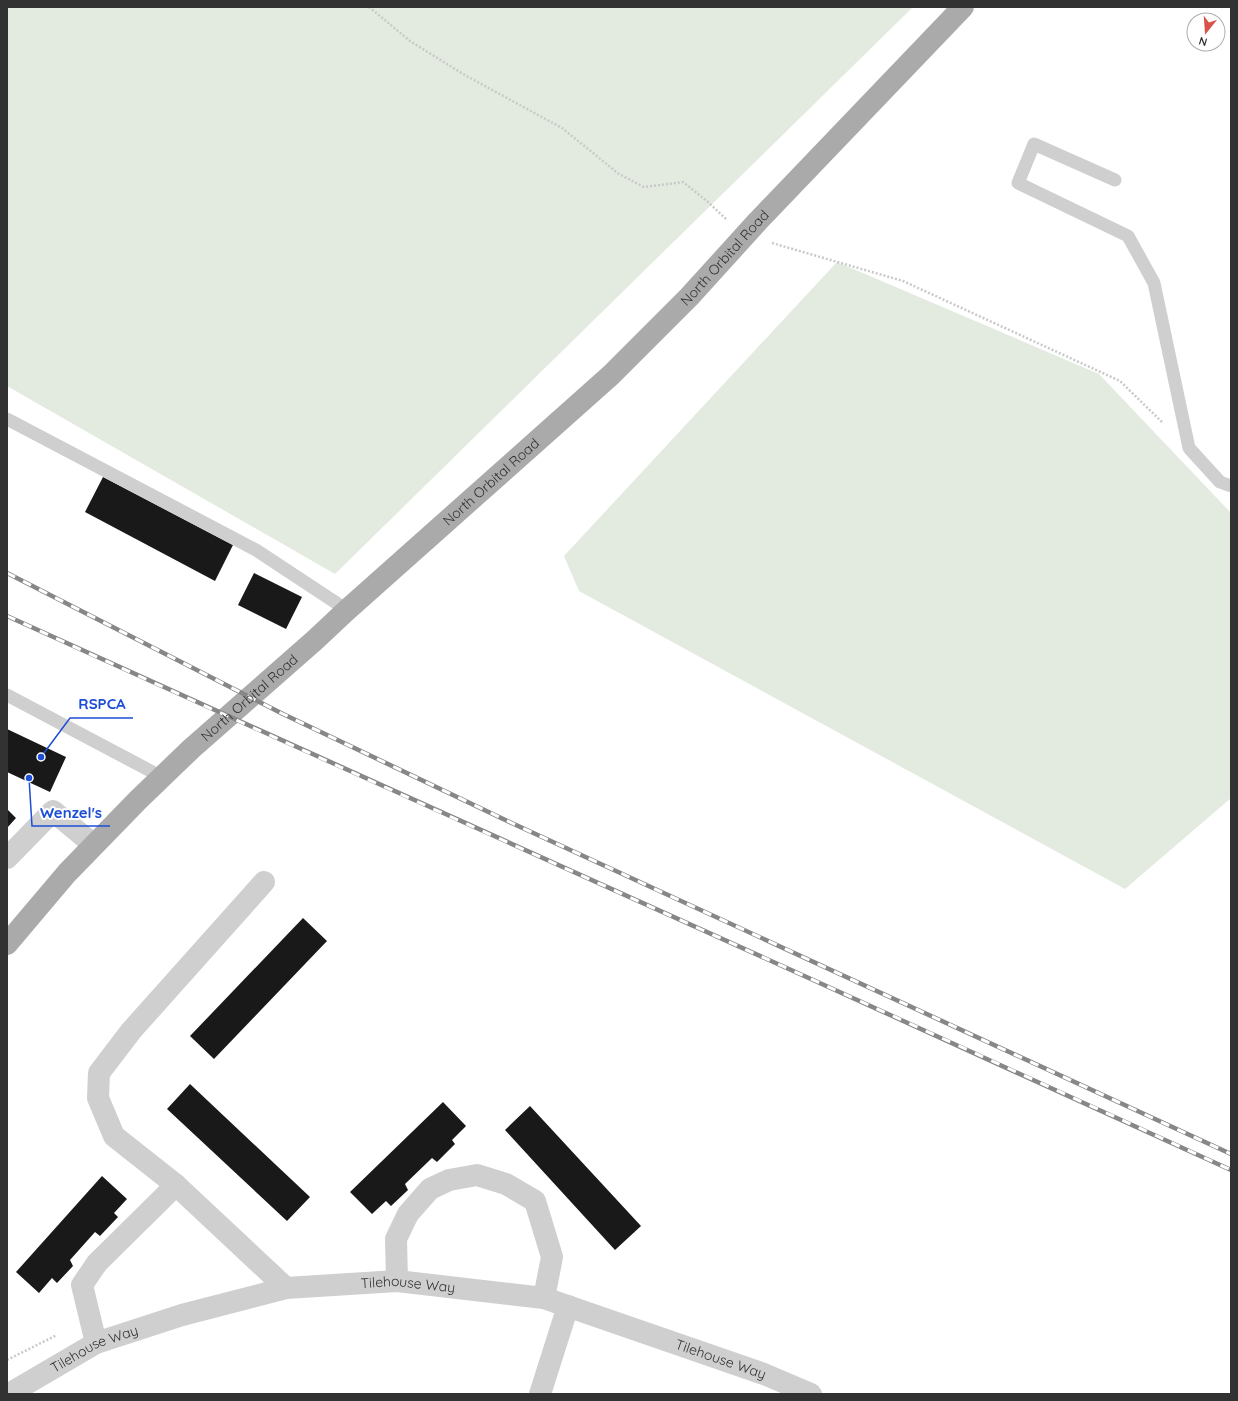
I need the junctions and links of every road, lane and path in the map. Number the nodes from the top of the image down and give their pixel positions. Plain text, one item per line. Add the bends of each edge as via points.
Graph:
1 (369, 7) edge
2 (963, 7) edge
3 (1115, 180) dead end
4 (745, 236) junction
5 (7, 419) edge
6 (1189, 448) junction
7 (1231, 486) edge
8 (347, 610) junction
9 (7, 695) edge
10 (162, 777) junction
11 (94, 845) junction
12 (7, 858) edge
13 (264, 882) dead end
14 (7, 944) edge
15 (176, 1185) junction
16 (397, 1281) junction
17 (286, 1288) junction
18 (544, 1298) junction
19 (568, 1306) junction
20 (90, 1319) junction
21 (96, 1343) junction
22 (7, 1360) edge
23 (9, 1394) edge
24 (540, 1394) edge
25 (811, 1394) edge

1 - 4 path via 410,42 562,128 619,174 644,187 683,182
2 - 4 main road, North Orbital Road
3 - 6 lane via 1034,144 1018,183 1128,236 1154,283
4 - 6 path via 903,281 1120,381
4 - 8 main road, North Orbital Road via 689,297 611,375
5 - 8 lane via 256,550
6 - 7 lane via 1220,482
8 - 10 main road, North Orbital Road
9 - 10 lane
10 - 11 main road, North Orbital Road
11 - 12 street via 53,812
11 - 14 main road, North Orbital Road
13 - 15 street via 131,1030 99,1073 98,1098 114,1136
15 - 17 street
15 - 20 street via 96,1263 82,1286
16 - 17 street, Tilehouse Way
16 - 18 street, Tilehouse Way
16 - 18 street via 396,1240 408,1214 430,1190 449,1180 477,1175 506,1184 535,1201 552,1257
17 - 21 street, Tilehouse Way via 182,1315
18 - 19 street, Tilehouse Way
19 - 24 street
19 - 25 street, Tilehouse Way via 764,1374
20 - 21 street
20 - 22 path
21 - 23 street, Tilehouse Way

